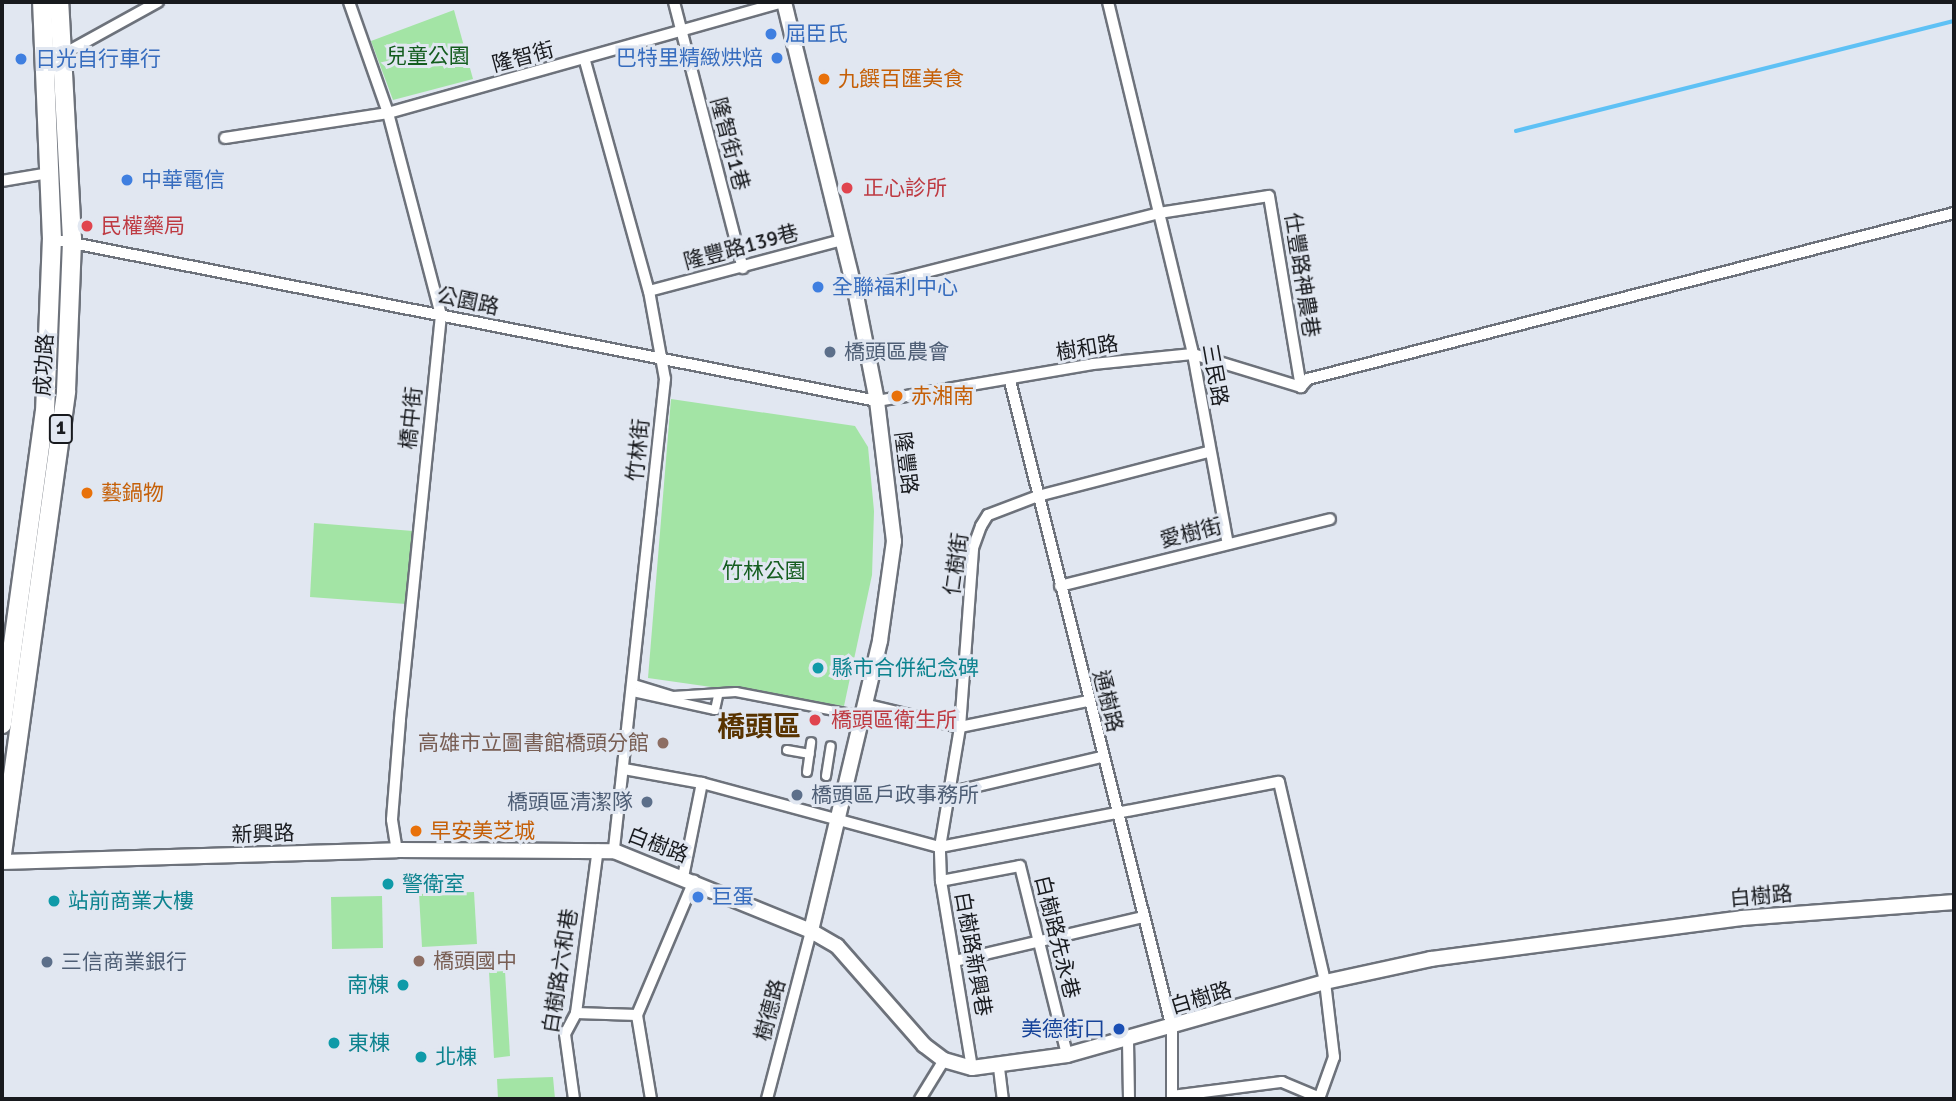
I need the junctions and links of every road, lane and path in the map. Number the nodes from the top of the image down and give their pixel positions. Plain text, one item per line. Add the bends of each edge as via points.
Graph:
1 (42, 2) edge
2 (59, 2) edge
3 (159, 2) edge
4 (349, 2) edge
5 (674, 2) edge
6 (784, 2) edge
7 (1108, 2) edge
8 (681, 30) junction
9 (62, 55) junction
10 (585, 61) junction
11 (44, 64) junction
12 (388, 113) junction
13 (225, 138) dead end
14 (49, 173) junction
15 (2, 181) edge
16 (1159, 212) junction
17 (1954, 213) edge
18 (52, 239) junction
19 (72, 239) junction
20 (842, 240) junction
21 (743, 268) junction
22 (649, 290) junction
23 (855, 290) junction
24 (441, 315) junction
25 (1193, 354) junction
26 (664, 362) junction
27 (1010, 381) junction
28 (1301, 387) junction
29 (877, 401) junction
30 (1208, 452) junction
31 (1038, 496) junction
32 (1330, 519) dead end
33 (1228, 544) junction
34 (1060, 586) junction
35 (633, 688) junction
36 (718, 696) dead end
37 (672, 700) junction
38 (1088, 701) junction
39 (862, 710) junction
40 (2, 724) edge
41 (960, 727) junction
42 (811, 742) dead end
43 (831, 746) dead end
44 (787, 750) dead end
45 (810, 754) junction
46 (1102, 758) junction
47 (624, 769) junction
48 (807, 772) dead end
49 (826, 776) dead end
50 (702, 783) junction
51 (948, 793) junction
52 (1115, 811) junction
53 (837, 818) junction
54 (940, 847) junction
55 (525, 848) joint
56 (598, 849) junction
57 (397, 850) junction
58 (614, 851) junction
59 (2, 854) edge
60 (2, 862) edge
61 (689, 879) junction
62 (941, 881) junction
63 (1954, 902) edge
64 (1142, 917) junction
65 (811, 930) junction
66 (1038, 942) junction
67 (956, 961) junction
68 (1325, 982) junction
69 (576, 1013) junction
70 (637, 1015) junction
71 (1172, 1028) junction
72 (1128, 1041) junction
73 (1068, 1055) junction
74 (944, 1060) junction
75 (972, 1068) junction
76 (999, 1068) junction
77 (1172, 1097) edge
78 (575, 1099) edge
79 (652, 1099) edge
80 (767, 1099) edge
81 (920, 1099) edge
82 (1003, 1099) edge
83 (1129, 1099) edge
84 (1320, 1099) edge

1 - 11 main road, 成功路 / 1
2 - 9 main road, 成功路 / 1
3 - 9 street
4 - 12 street, 橋中街
5 - 8 street, 隆智街1巷
6 - 8 street, 隆智街
6 - 20 street, 隆豐路
7 - 16 street, 三民路
8 - 10 street, 隆智街
8 - 21 street, 隆智街1巷
9 - 11 street
9 - 19 main road, 成功路 / 1
10 - 12 street, 隆智街
10 - 22 street, 竹林街
11 - 14 main road, 成功路 / 1
12 - 13 street, 隆智街
12 - 24 street, 橋中街
14 - 15 street
14 - 18 main road, 成功路 / 1
16 - 23 street
16 - 25 street, 三民路
16 - 28 street, 仕豐路神農巷 via 1269,195
17 - 28 street via 1308,379
18 - 19 street, 公園路
18 - 40 main road, 成功路 / 1 via 45,412
19 - 24 street, 公園路
19 - 59 main road, 成功路 / 1 via 66,391
20 - 21 street, 隆豐路139巷
20 - 23 street, 隆豐路
21 - 22 street, 隆豐路139巷
22 - 26 street, 竹林街
23 - 29 street, 隆豐路
24 - 26 street, 公園路
24 - 57 street, 橋中街 via 400,720 392,820
25 - 27 street, 樹和路 via 1093,364
25 - 28 street, 樹和路
25 - 30 street, 三民路
26 - 29 street, 公園路
26 - 35 street, 竹林街
27 - 29 street, 樹和路
27 - 31 street, 通樹路
29 - 39 street, 隆豐路 via 894,541 880,641
30 - 31 street, 仁樹街
30 - 33 street, 三民路
31 - 34 street, 通樹路
31 - 41 street, 仁樹街 via 988,514 981,526 974,548
32 - 33 street, 愛樹街
33 - 34 street, 愛樹街
34 - 38 street, 通樹路
35 - 37 street
35 - 47 street, 竹林街
36 - 37 street via 715,710
37 - 39 street via 736,692
38 - 41 street
38 - 46 street, 通樹路
39 - 41 street
39 - 53 street, 隆豐路
41 - 51 street, 仁樹街
42 - 45 street
43 - 49 street
44 - 45 street
45 - 48 street
46 - 51 street
46 - 52 street, 通樹路
47 - 50 street
47 - 58 street, 竹林街
50 - 53 street
50 - 61 street
51 - 54 street, 仁樹街
52 - 54 street
52 - 64 street, 通樹路
52 - 68 street via 1279,782
53 - 54 street
53 - 65 street, 隆豐路
54 - 62 street, 白樹路新興巷
55 - 56 street, 白樹路
55 - 57 street, 新興路
56 - 58 street, 白樹路
56 - 69 street, 白樹路六和巷
57 - 60 street, 新興路
58 - 61 street, 白樹路
61 - 65 street, 白樹路
61 - 70 street
62 - 66 street, 白樹路先永巷 via 1020,866
62 - 67 street, 白樹路新興巷
63 - 68 street, 白樹路 via 1742,918 1538,941
64 - 66 street
64 - 71 street, 通樹路
65 - 74 street, 白樹路 via 837,946 924,1045
65 - 80 street, 樹德路
66 - 67 street
66 - 73 street, 白樹路先永巷
67 - 75 street, 白樹路新興巷
68 - 71 street, 白樹路
68 - 84 street via 1334,1057
69 - 70 street
69 - 78 street, 白樹路六和巷 via 565,1034
70 - 79 street
71 - 72 street, 白樹路
71 - 77 street, 通樹路
72 - 73 street, 白樹路
72 - 83 street
73 - 76 street, 白樹路
74 - 75 street, 白樹路
74 - 81 street
75 - 76 street, 白樹路
76 - 82 street
77 - 84 street via 1282,1082

